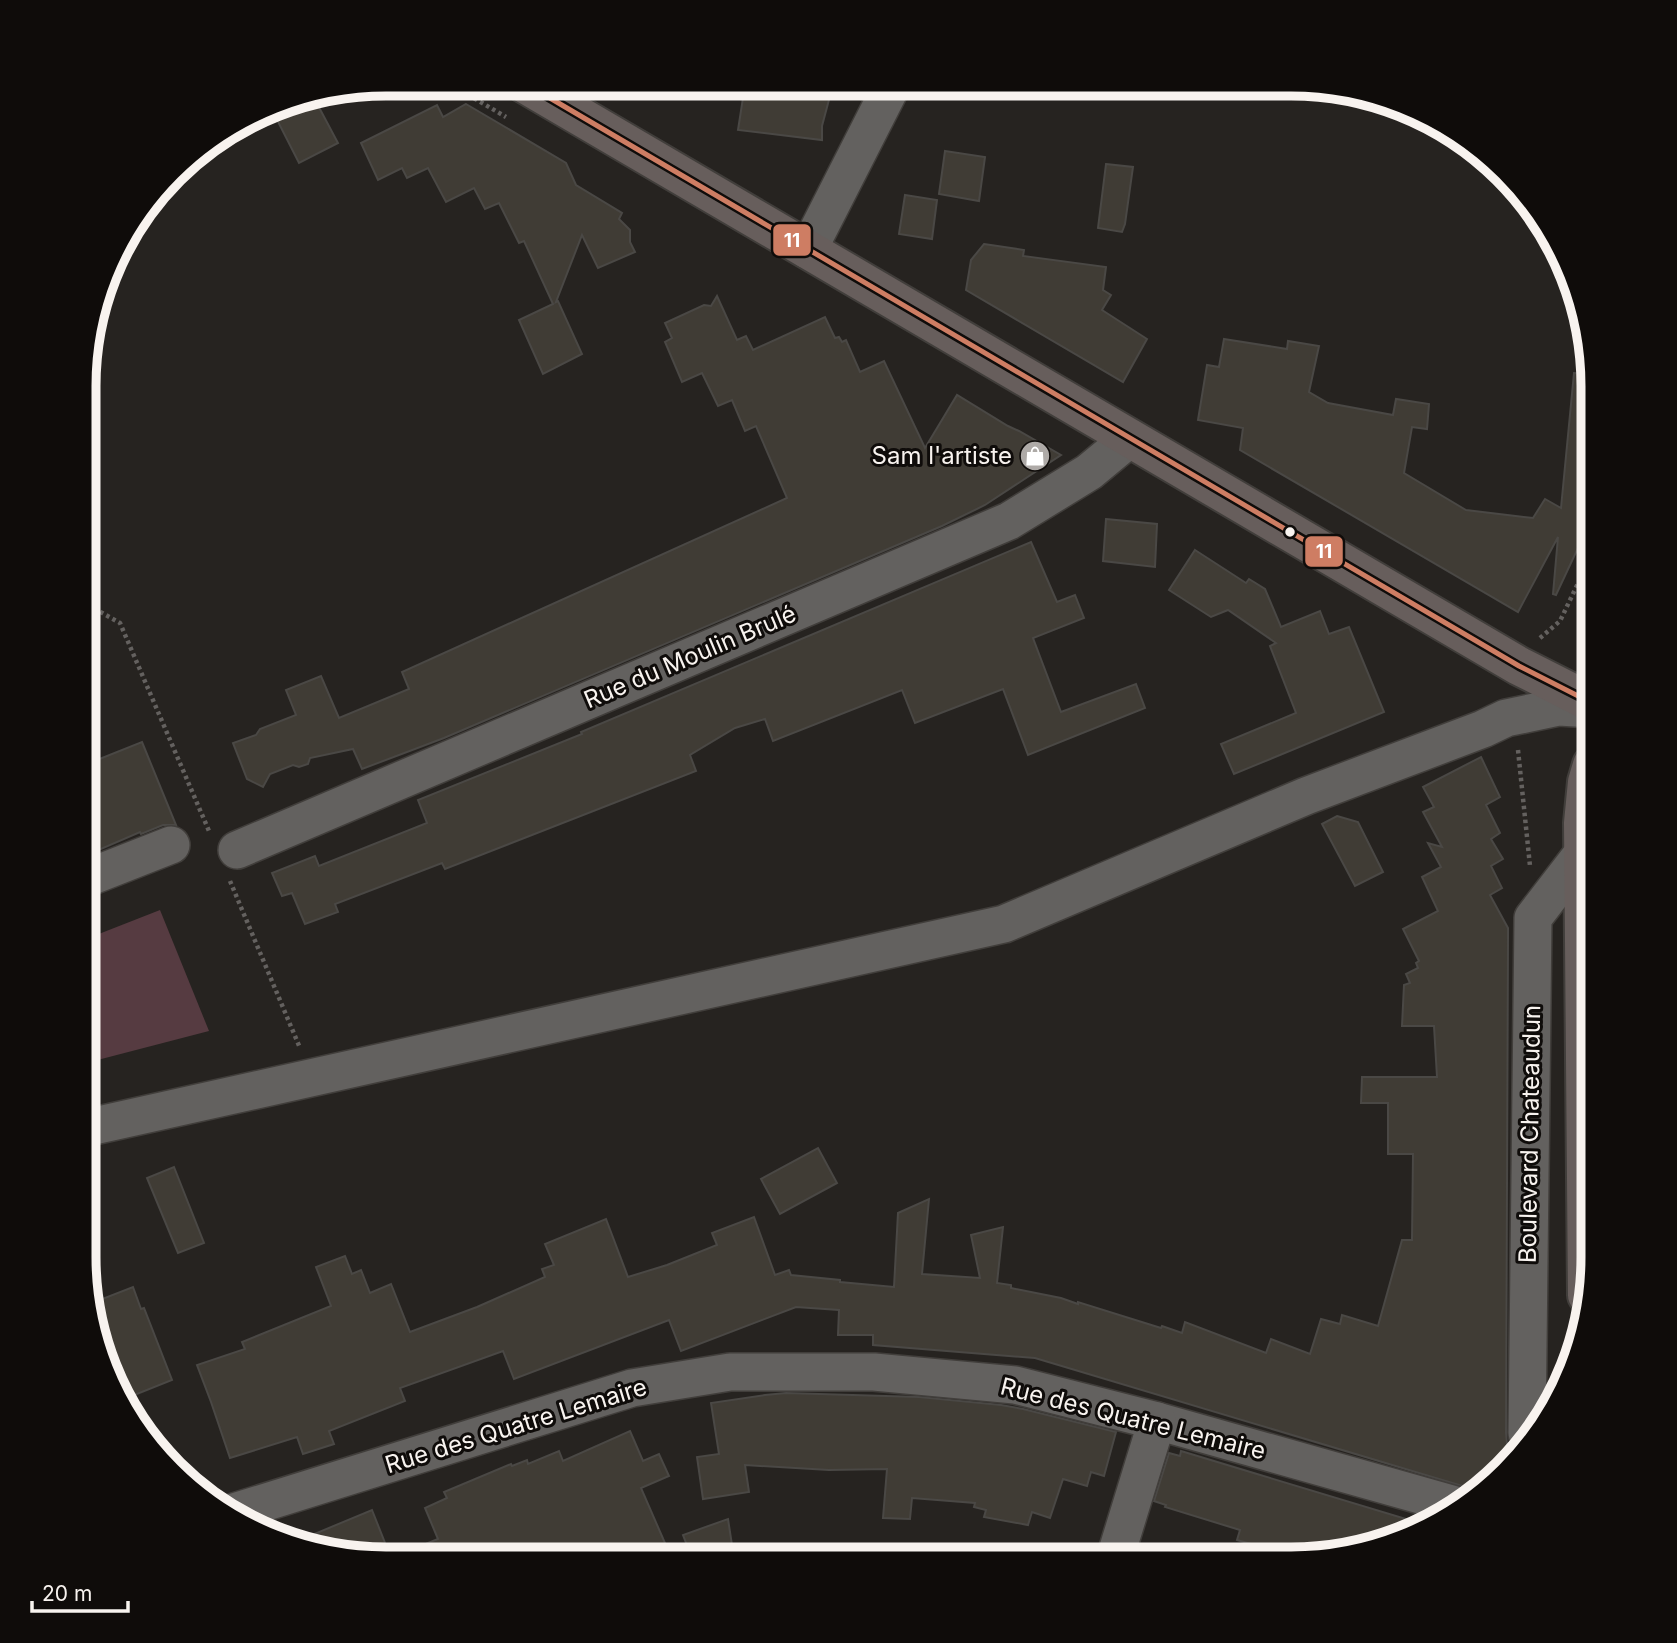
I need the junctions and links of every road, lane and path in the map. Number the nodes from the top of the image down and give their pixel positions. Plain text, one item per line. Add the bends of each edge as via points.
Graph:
1 (545, 96) edge
2 (886, 96) edge
3 (808, 250) junction
4 (1129, 438) junction
5 (1581, 577) edge
6 (1539, 639) dead end
7 (1581, 697) edge
8 (1581, 708) edge
9 (1517, 738) dead end
10 (1524, 818) dead end
11 (171, 845) dead end
12 (237, 850) dead end
13 (1581, 856) edge
14 (96, 874) edge
15 (96, 1126) edge
16 (1157, 1421) junction
17 (1527, 1425) edge
18 (1445, 1502) edge
19 (243, 1509) edge
20 (1118, 1547) edge

1 - 3 main road
2 - 3 street
3 - 4 main road
4 - 7 main road
4 - 12 street, Rue du Moulin Brulé via 1089,472 1009,521
5 - 6 path via 1560,621
8 - 15 street via 1559,707 1506,718 1306,796 1004,924
9 - 10 path
11 - 14 street
13 - 17 street, Boulevard Chateaudun via 1533,918
16 - 18 street, Rue des Quatre Lemaire
16 - 19 street, Rue des Quatre Lemaire via 1015,1385 874,1372 730,1373 632,1388
16 - 20 street

